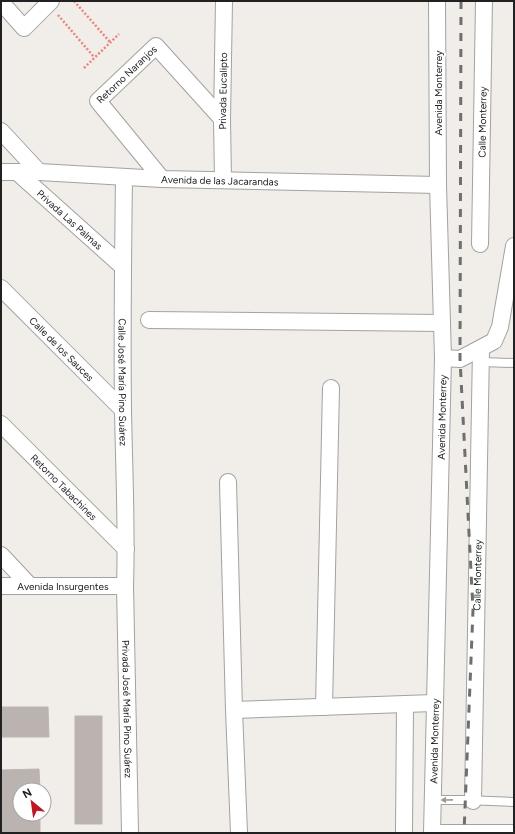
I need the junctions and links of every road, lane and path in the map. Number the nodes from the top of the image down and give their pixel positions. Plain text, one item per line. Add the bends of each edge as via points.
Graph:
1 (74, 1) edge
2 (224, 1) edge
3 (437, 1) edge
4 (484, 1) edge
5 (1, 2) edge
6 (50, 2) edge
7 (119, 34) dead end
8 (110, 42) junction
9 (94, 57) junction
10 (84, 68) dead end
11 (222, 120) junction
12 (1, 131) edge
13 (1, 172) edge
14 (17, 172) junction
15 (39, 172) junction
16 (124, 178) junction
17 (162, 179) junction
18 (223, 180) junction
19 (438, 185) junction
20 (480, 244) dead end
21 (514, 246) edge
22 (122, 266) junction
23 (1, 288) edge
24 (149, 320) dead end
25 (442, 323) junction
26 (481, 355) junction
27 (443, 358) junction
28 (514, 363) edge
29 (331, 388) dead end
30 (123, 410) junction
31 (1, 424) edge
32 (228, 482) dead end
33 (126, 549) junction
34 (1, 555) edge
35 (1, 586) edge
36 (30, 586) junction
37 (125, 586) junction
38 (434, 703) junction
39 (405, 704) junction
40 (324, 707) junction
41 (234, 710) junction
42 (433, 800) junction
43 (473, 801) junction
44 (514, 802) edge
45 (514, 829) edge
46 (432, 831) edge
47 (130, 833) edge
48 (239, 833) edge
49 (404, 833) edge

1 - 8 path
2 - 11 street, Privada Eucalipto
3 - 19 street, Avenida Monterrey
4 - 20 street, Calle Monterrey
5 - 6 street via 24,28
6 - 9 path
7 - 8 path
8 - 9 path
9 - 10 path
11 - 17 street, Retorno Naranjos via 156,46 98,101
11 - 18 street, Privada Eucalipto
12 - 15 street
13 - 14 street, Avenida de las Jacarandas
14 - 15 street, Avenida de las Jacarandas
14 - 22 street, Privada Las Palmas
15 - 16 street, Avenida de las Jacarandas
16 - 17 street, Avenida de las Jacarandas
16 - 22 street, Calle José María Pino Suárez
17 - 18 street, Avenida de las Jacarandas
18 - 19 street, Avenida de las Jacarandas
19 - 25 street, Avenida Monterrey
21 - 26 street via 500,327 494,341
22 - 30 street, Calle José María Pino Suárez
23 - 30 street, Calle de los Sauces
24 - 25 street
25 - 27 street, Avenida Monterrey
26 - 27 street via 460,359
26 - 28 lane
26 - 43 street, Calle Monterrey
27 - 38 street, Avenida Monterrey
29 - 40 street
30 - 33 street, Calle José María Pino Suárez
31 - 33 street, Retorno Tabachines
32 - 41 street
33 - 37 street, Calle José María Pino Suárez
34 - 36 street
35 - 36 street, Avenida Insurgentes
36 - 37 street, Avenida Insurgentes
37 - 47 street, Privada José María Pino Suárez
38 - 39 street
38 - 42 street, Avenida Monterrey
39 - 40 street
39 - 49 street
40 - 41 street
41 - 48 street
43 -> 42 lane
42 - 46 street, Avenida Monterrey
43 - 44 lane
45 - 46 lane

